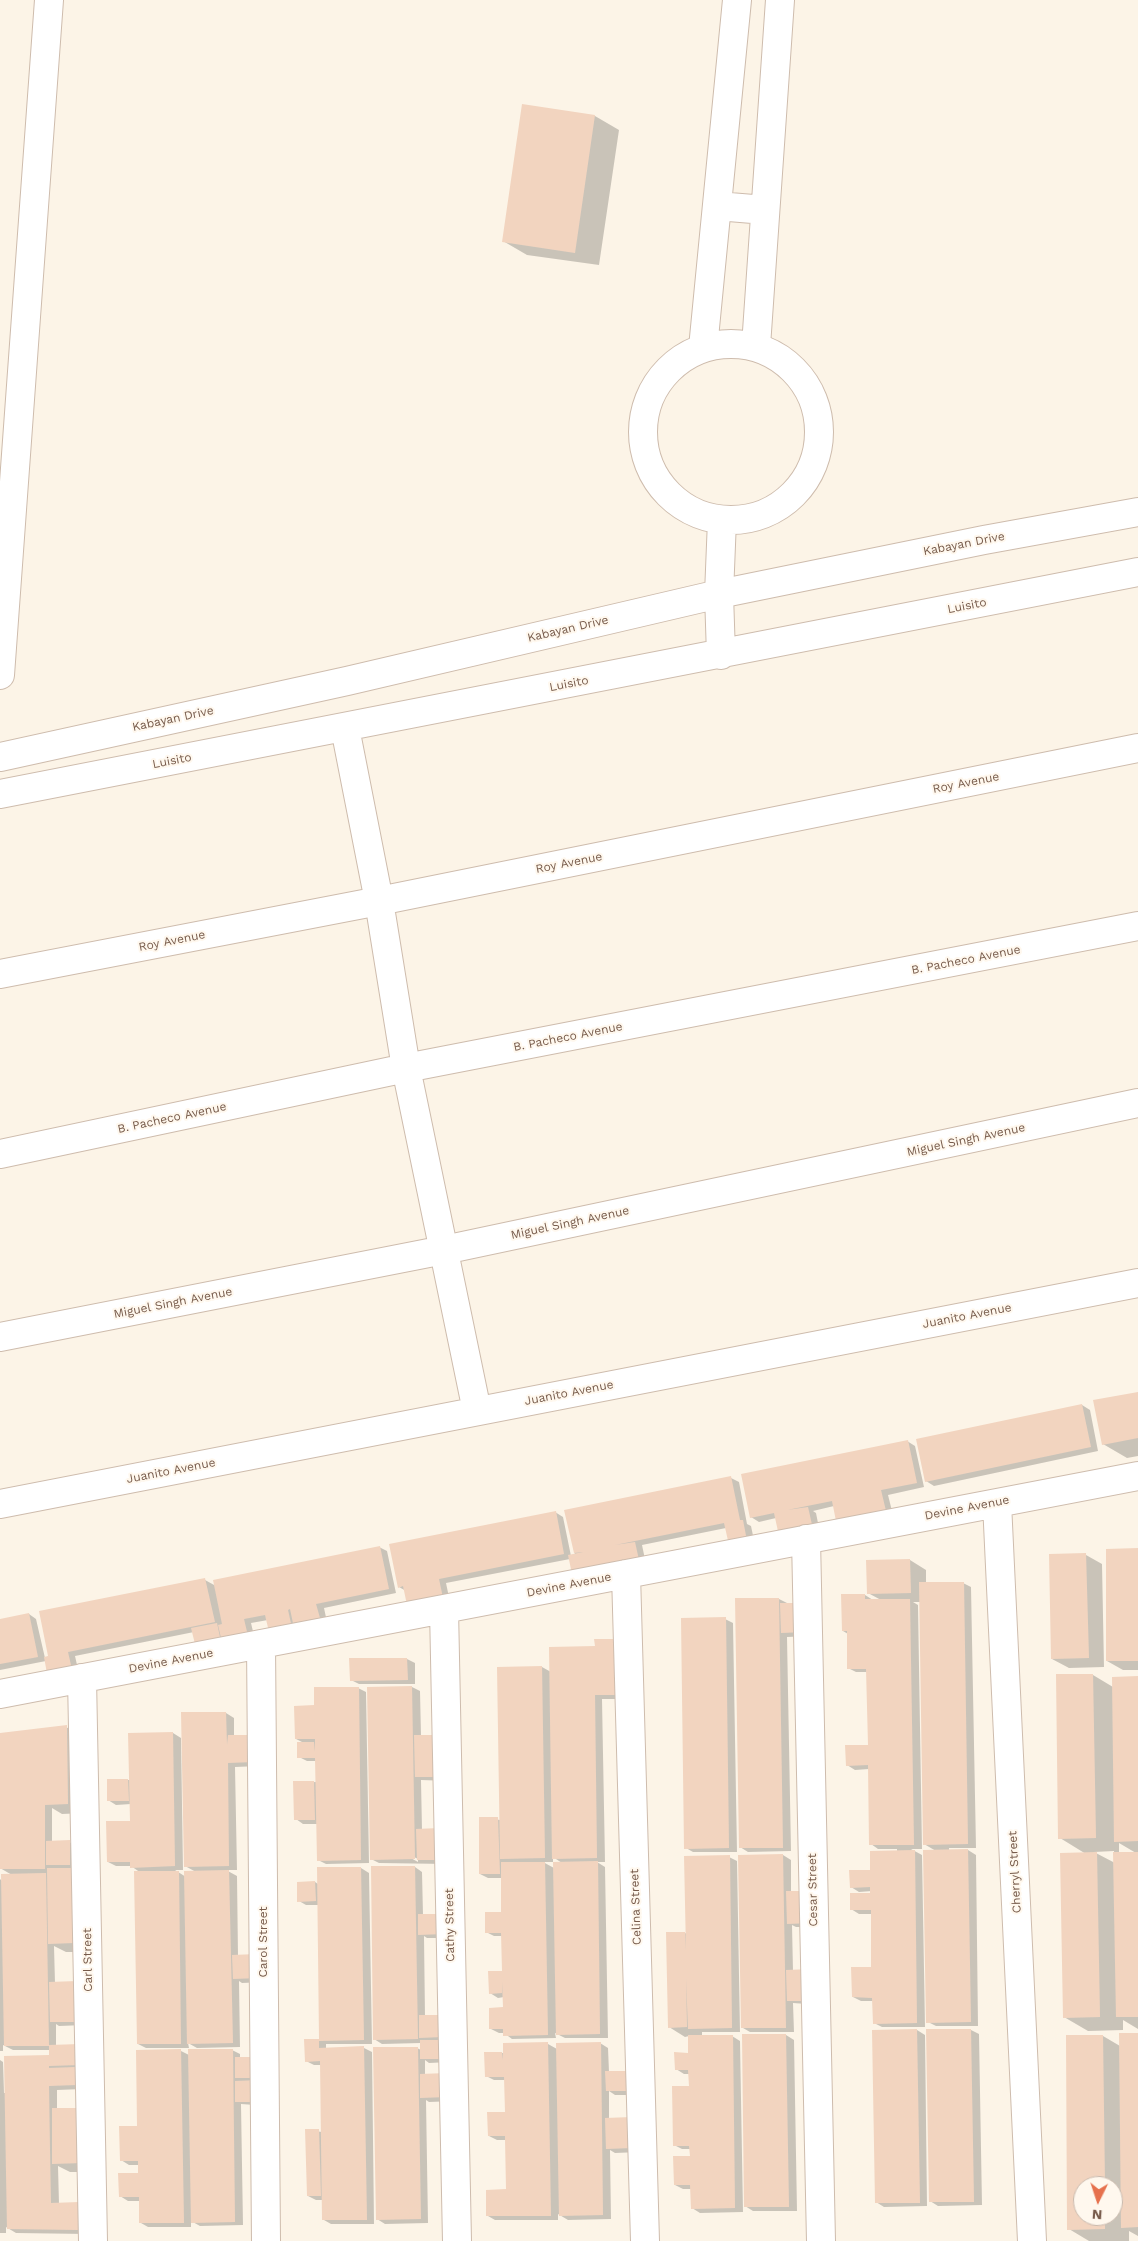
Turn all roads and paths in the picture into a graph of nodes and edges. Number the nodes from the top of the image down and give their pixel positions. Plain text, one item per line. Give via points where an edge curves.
1 (49, 0) edge
2 (737, 0) edge
3 (780, 0) edge
4 (717, 206) junction
5 (765, 210) junction
6 (756, 346) junction
7 (704, 348) junction
8 (1138, 512) edge
9 (722, 520) junction
10 (1138, 572) edge
11 (719, 594) junction
12 (721, 654) junction
13 (0, 675) edge
14 (345, 728) junction
15 (1138, 748) edge
16 (0, 757) edge
17 (0, 794) edge
18 (379, 901) junction
19 (1138, 926) edge
20 (0, 974) edge
21 (406, 1068) junction
22 (1138, 1103) edge
23 (0, 1154) edge
24 (444, 1250) junction
25 (1138, 1283) edge
26 (0, 1337) edge
27 (477, 1411) junction
28 (1138, 1476) edge
29 (997, 1503) junction
30 (0, 1504) edge
31 (806, 1539) junction
32 (626, 1574) junction
33 (444, 1609) junction
34 (261, 1644) junction
35 (82, 1678) junction
36 (0, 1694) edge
37 (93, 2241) edge
38 (266, 2241) edge
39 (457, 2241) edge
40 (645, 2241) edge
41 (821, 2241) edge
42 (1032, 2241) edge

1 - 13 street
2 - 4 street
3 - 5 street
4 - 5 street
4 - 7 street
5 - 6 street
6 - 7 street via 721,343
6 - 9 street via 789,364 812,394 819,439 813,467 792,498 759,516
7 - 9 street via 677,361 656,383 644,411 642,441 650,470 668,494 693,512
8 - 11 street, Kabayan Drive
9 - 11 street
10 - 12 street, Luisito
11 - 12 street
11 - 16 street, Kabayan Drive
12 - 14 street, Luisito
14 - 17 street, Luisito
14 - 18 street
15 - 18 street, Roy Avenue
18 - 20 street, Roy Avenue
18 - 21 street
19 - 21 street, B. Pacheco Avenue
21 - 23 street, B. Pacheco Avenue
21 - 24 street
22 - 24 street, Miguel Singh Avenue
24 - 26 street, Miguel Singh Avenue
24 - 27 street
25 - 27 street, Juanito Avenue
27 - 30 street, Juanito Avenue
28 - 29 street, Devine Avenue
29 - 31 street, Devine Avenue
29 - 42 street, Cherryl Street
31 - 32 street, Devine Avenue
31 - 41 street, Cesar Street
32 - 33 street, Devine Avenue
32 - 40 street, Celina Street
33 - 34 street, Devine Avenue
33 - 39 street, Cathy Street
34 - 35 street, Devine Avenue
34 - 38 street, Carol Street
35 - 36 street, Devine Avenue
35 - 37 street, Carl Street

